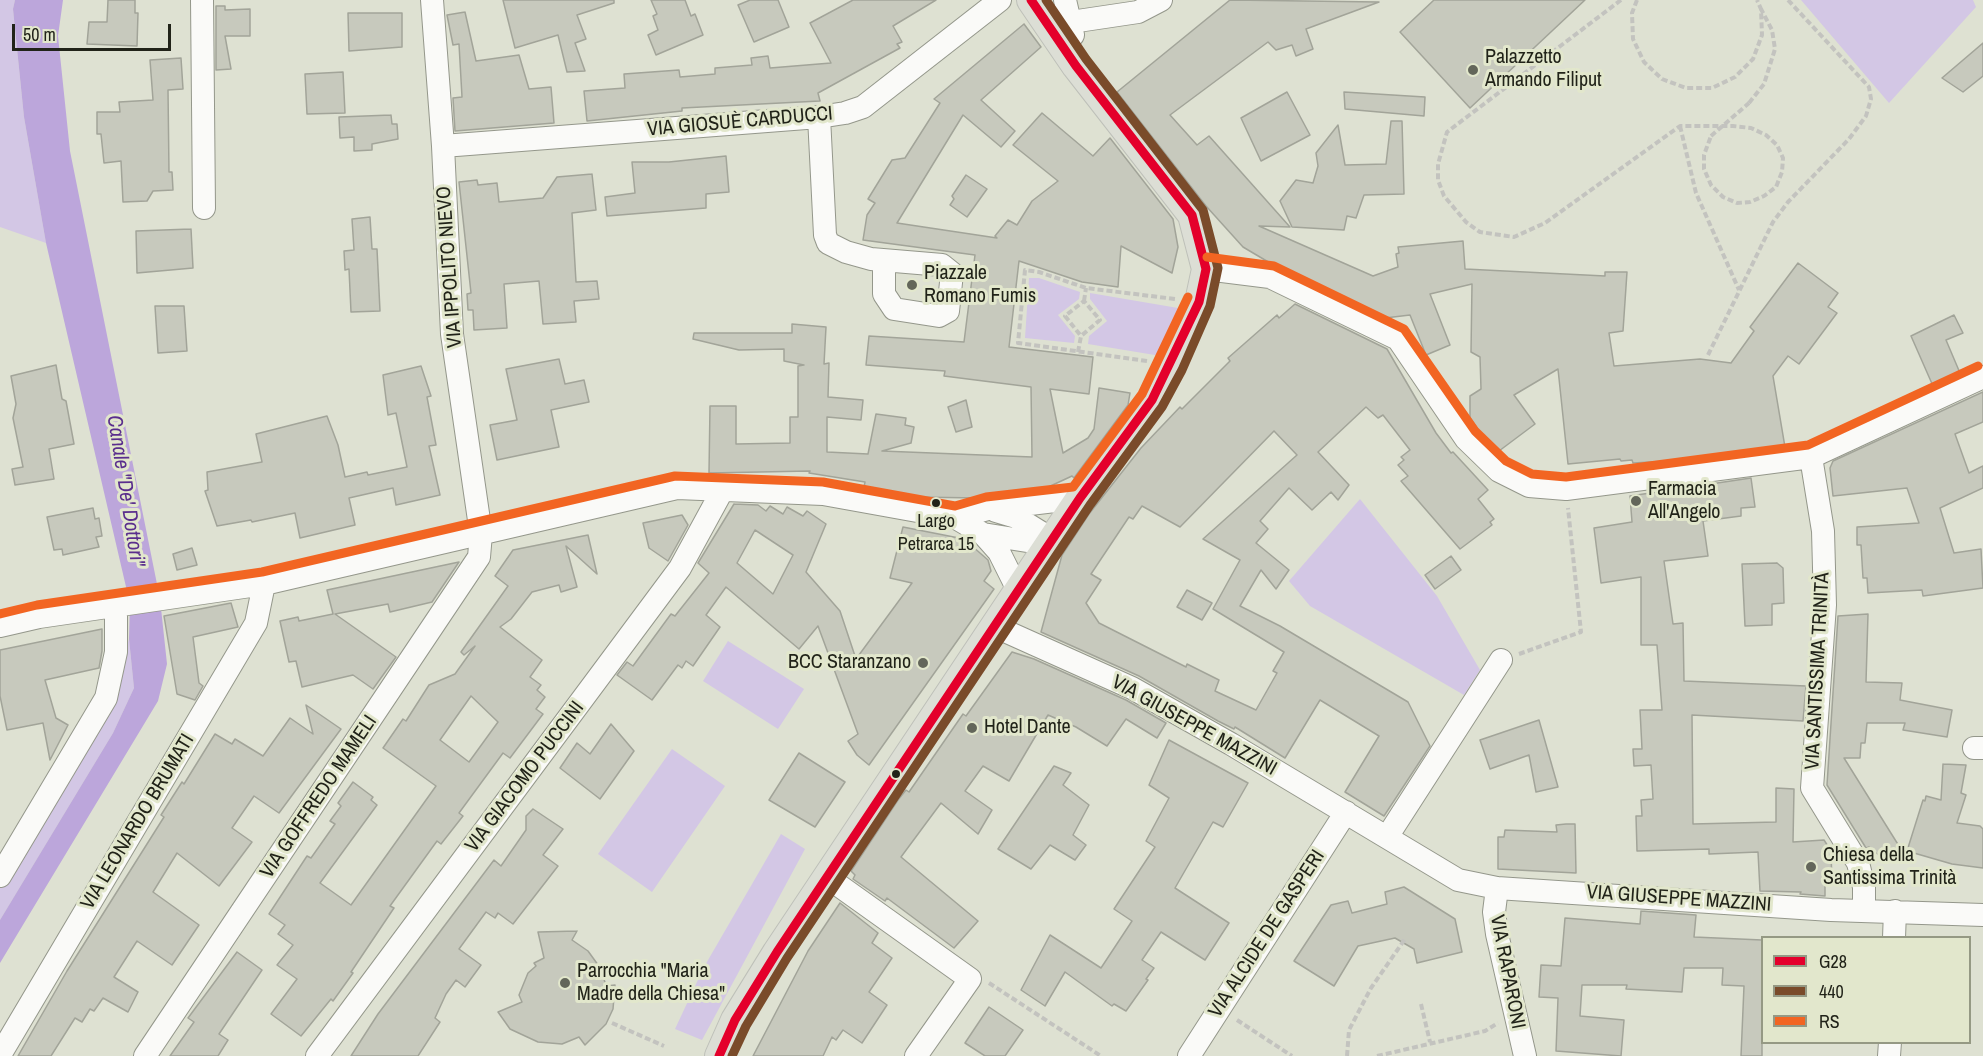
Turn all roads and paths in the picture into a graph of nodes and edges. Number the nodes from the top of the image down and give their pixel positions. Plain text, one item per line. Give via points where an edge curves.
1 (202, 0) edge
2 (432, 0) edge
3 (1000, 0) edge
4 (1031, 0) edge
5 (1065, 0) edge
6 (1161, 0) edge
7 (1621, 0) edge
8 (1637, 0) edge
9 (1757, 0) edge
10 (1788, 0) edge
11 (1761, 9) junction
12 (1071, 22) junction
13 (1076, 66) junction
14 (819, 117) junction
15 (1680, 126) junction
16 (443, 146) junction
17 (204, 208) dead end
18 (884, 261) dead end
19 (1206, 269) junction
20 (1086, 288) junction
21 (1739, 291) junction
22 (1084, 301) junction
23 (1198, 302) junction
24 (1081, 336) junction
25 (1078, 352) junction
26 (1708, 355) dead end
27 (1171, 365) junction
28 (1983, 377) edge
29 (1811, 457) junction
30 (1566, 489) junction
31 (722, 491) junction
32 (1080, 498) junction
33 (988, 509) junction
34 (956, 518) junction
35 (481, 534) junction
36 (983, 534) junction
37 (1053, 540) junction
38 (264, 584) junction
39 (1020, 592) junction
40 (123, 605) junction
41 (0, 626) edge
42 (996, 627) junction
43 (1501, 660) joint
44 (1346, 812) junction
45 (1387, 837) junction
46 (0, 876) edge
47 (827, 877) junction
48 (1497, 888) junction
49 (1864, 910) junction
50 (1895, 911) junction
51 (1983, 915) edge
52 (1894, 936) edge
53 (1405, 939) dead end
54 (970, 979) junction
55 (1421, 1004) dead end
56 (1220, 1008) junction
57 (1514, 1014) junction
58 (612, 1023) dead end
59 (1430, 1042) junction
60 (664, 1046) dead end
61 (0, 1055) edge
62 (145, 1056) edge
63 (318, 1056) edge
64 (719, 1056) edge
65 (916, 1056) edge
66 (1101, 1056) edge
67 (1189, 1056) edge
68 (1292, 1056) edge
69 (1347, 1056) edge
70 (1377, 1056) edge
71 (1525, 1056) edge

1 - 17 street
2 - 16 street, VIA IPPOLITO NIEVO
3 - 14 street, VIA GIOSUÈ CARDUCCI via 864,107
4 - 13 main road
5 - 12 street
6 - 12 street via 1138,12
7 - 15 path via 1447,132 1438,164 1444,196 1480,232 1514,237 1545,223
8 - 11 path via 1632,13 1633,39 1644,62 1662,79 1686,88 1712,88 1735,77 1753,59 1762,35
9 - 11 path
10 - 21 path via 1869,87 1871,99 1866,116 1850,139 1773,222
11 - 15 path, bridge via 1772,30 1774,49 1764,84 1749,103 1711,136 1704,169 1711,185 1737,203 1750,202 1776,187 1783,158 1778,145 1766,135 1733,126
12 - 13 street
13 - 19 main road via 1192,215
14 - 16 street, VIA GIOSUÈ CARDUCCI
14 - 18 street via 828,243 846,252
15 - 21 path via 1696,193
16 - 35 street, VIA IPPOLITO NIEVO via 452,334
19 - 23 main road
19 - 30 street via 1270,277 1398,339 1466,439 1499,471 1529,486
20 - 22 path
20 - 23 path
20 - 25 path via 1024,270 1018,343
21 - 26 path
22 - 24 path via 1100,320
22 - 24 path via 1065,316
23 - 27 main road
24 - 25 path
25 - 27 path
27 - 32 main road via 1152,400
28 - 29 street
29 - 30 street
29 - 49 street, VIA SANTISSIMA TRINITÀ via 1823,531 1825,604 1812,788 1858,862
30 - 43 path via 1581,632
31 - 34 street via 823,494
31 - 35 street via 677,488
31 - 63 street, VIA GIACOMO PUCCINI via 680,568
32 - 33 street
32 - 37 main road
33 - 34 street
33 - 37 street via 1016,517
34 - 36 street
35 - 38 street
35 - 62 street, VIA GOFFREDO MAMELI via 479,557
36 - 37 street via 1033,542
36 - 39 street via 999,552
37 - 39 main road
38 - 40 street
38 - 61 street, VIA LEONARDO BRUMATI via 256,622
39 - 42 main road
40 - 41 street
40 - 46 street via 106,698
42 - 44 street, VIA GIUSEPPE MAZZINI via 1132,688
42 - 47 main road
43 - 45 street
44 - 45 street, VIA GIUSEPPE MAZZINI
44 - 56 street, VIA ALCIDE DE GASPERI
45 - 48 street, VIA GIUSEPPE MAZZINI via 1458,880
47 - 54 street
47 - 64 main road via 735,1020
48 - 49 street, VIA GIUSEPPE MAZZINI
48 - 57 street, VIA RAPARONI via 1495,923
49 - 50 street, VIA GIUSEPPE MAZZINI
50 - 51 street, VIA GIUSEPPE MAZZINI
50 - 52 street
53 - 69 path via 1348,1030
54 - 65 street
54 - 66 path via 981,978
55 - 59 path
56 - 67 street, VIA ALCIDE DE GASPERI
56 - 68 path
57 - 59 path via 1485,1031
57 - 71 street, VIA RAPARONI
58 - 60 path
59 - 70 path

